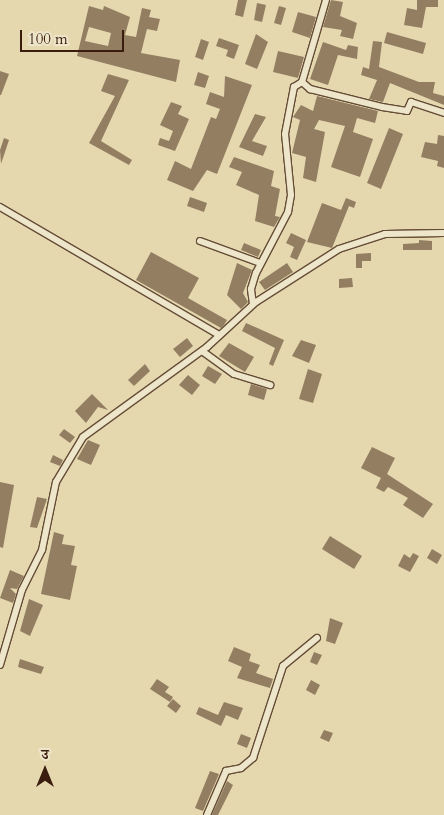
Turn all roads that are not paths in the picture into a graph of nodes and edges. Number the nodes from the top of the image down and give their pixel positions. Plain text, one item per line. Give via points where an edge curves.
1 (326, 0) edge
2 (302, 82) junction
3 (444, 112) edge
4 (0, 207) edge
5 (444, 233) edge
6 (200, 241) dead end
7 (260, 263) junction
8 (253, 304) junction
9 (219, 336) junction
10 (202, 351) junction
11 (270, 385) dead end
12 (317, 638) dead end
13 (0, 665) edge
14 (207, 815) edge

1 - 2 street
2 - 3 street via 310,89 382,106 407,111 411,102
2 - 7 street via 294,86 285,134 291,195 288,212
4 - 9 street
5 - 8 street via 385,234 339,249
6 - 7 street
7 - 8 street via 250,289
8 - 9 street
9 - 10 street
10 - 11 street via 234,374
10 - 13 street via 83,437 56,482 42,550 22,590
12 - 14 street via 283,666 252,758 241,768 226,771

